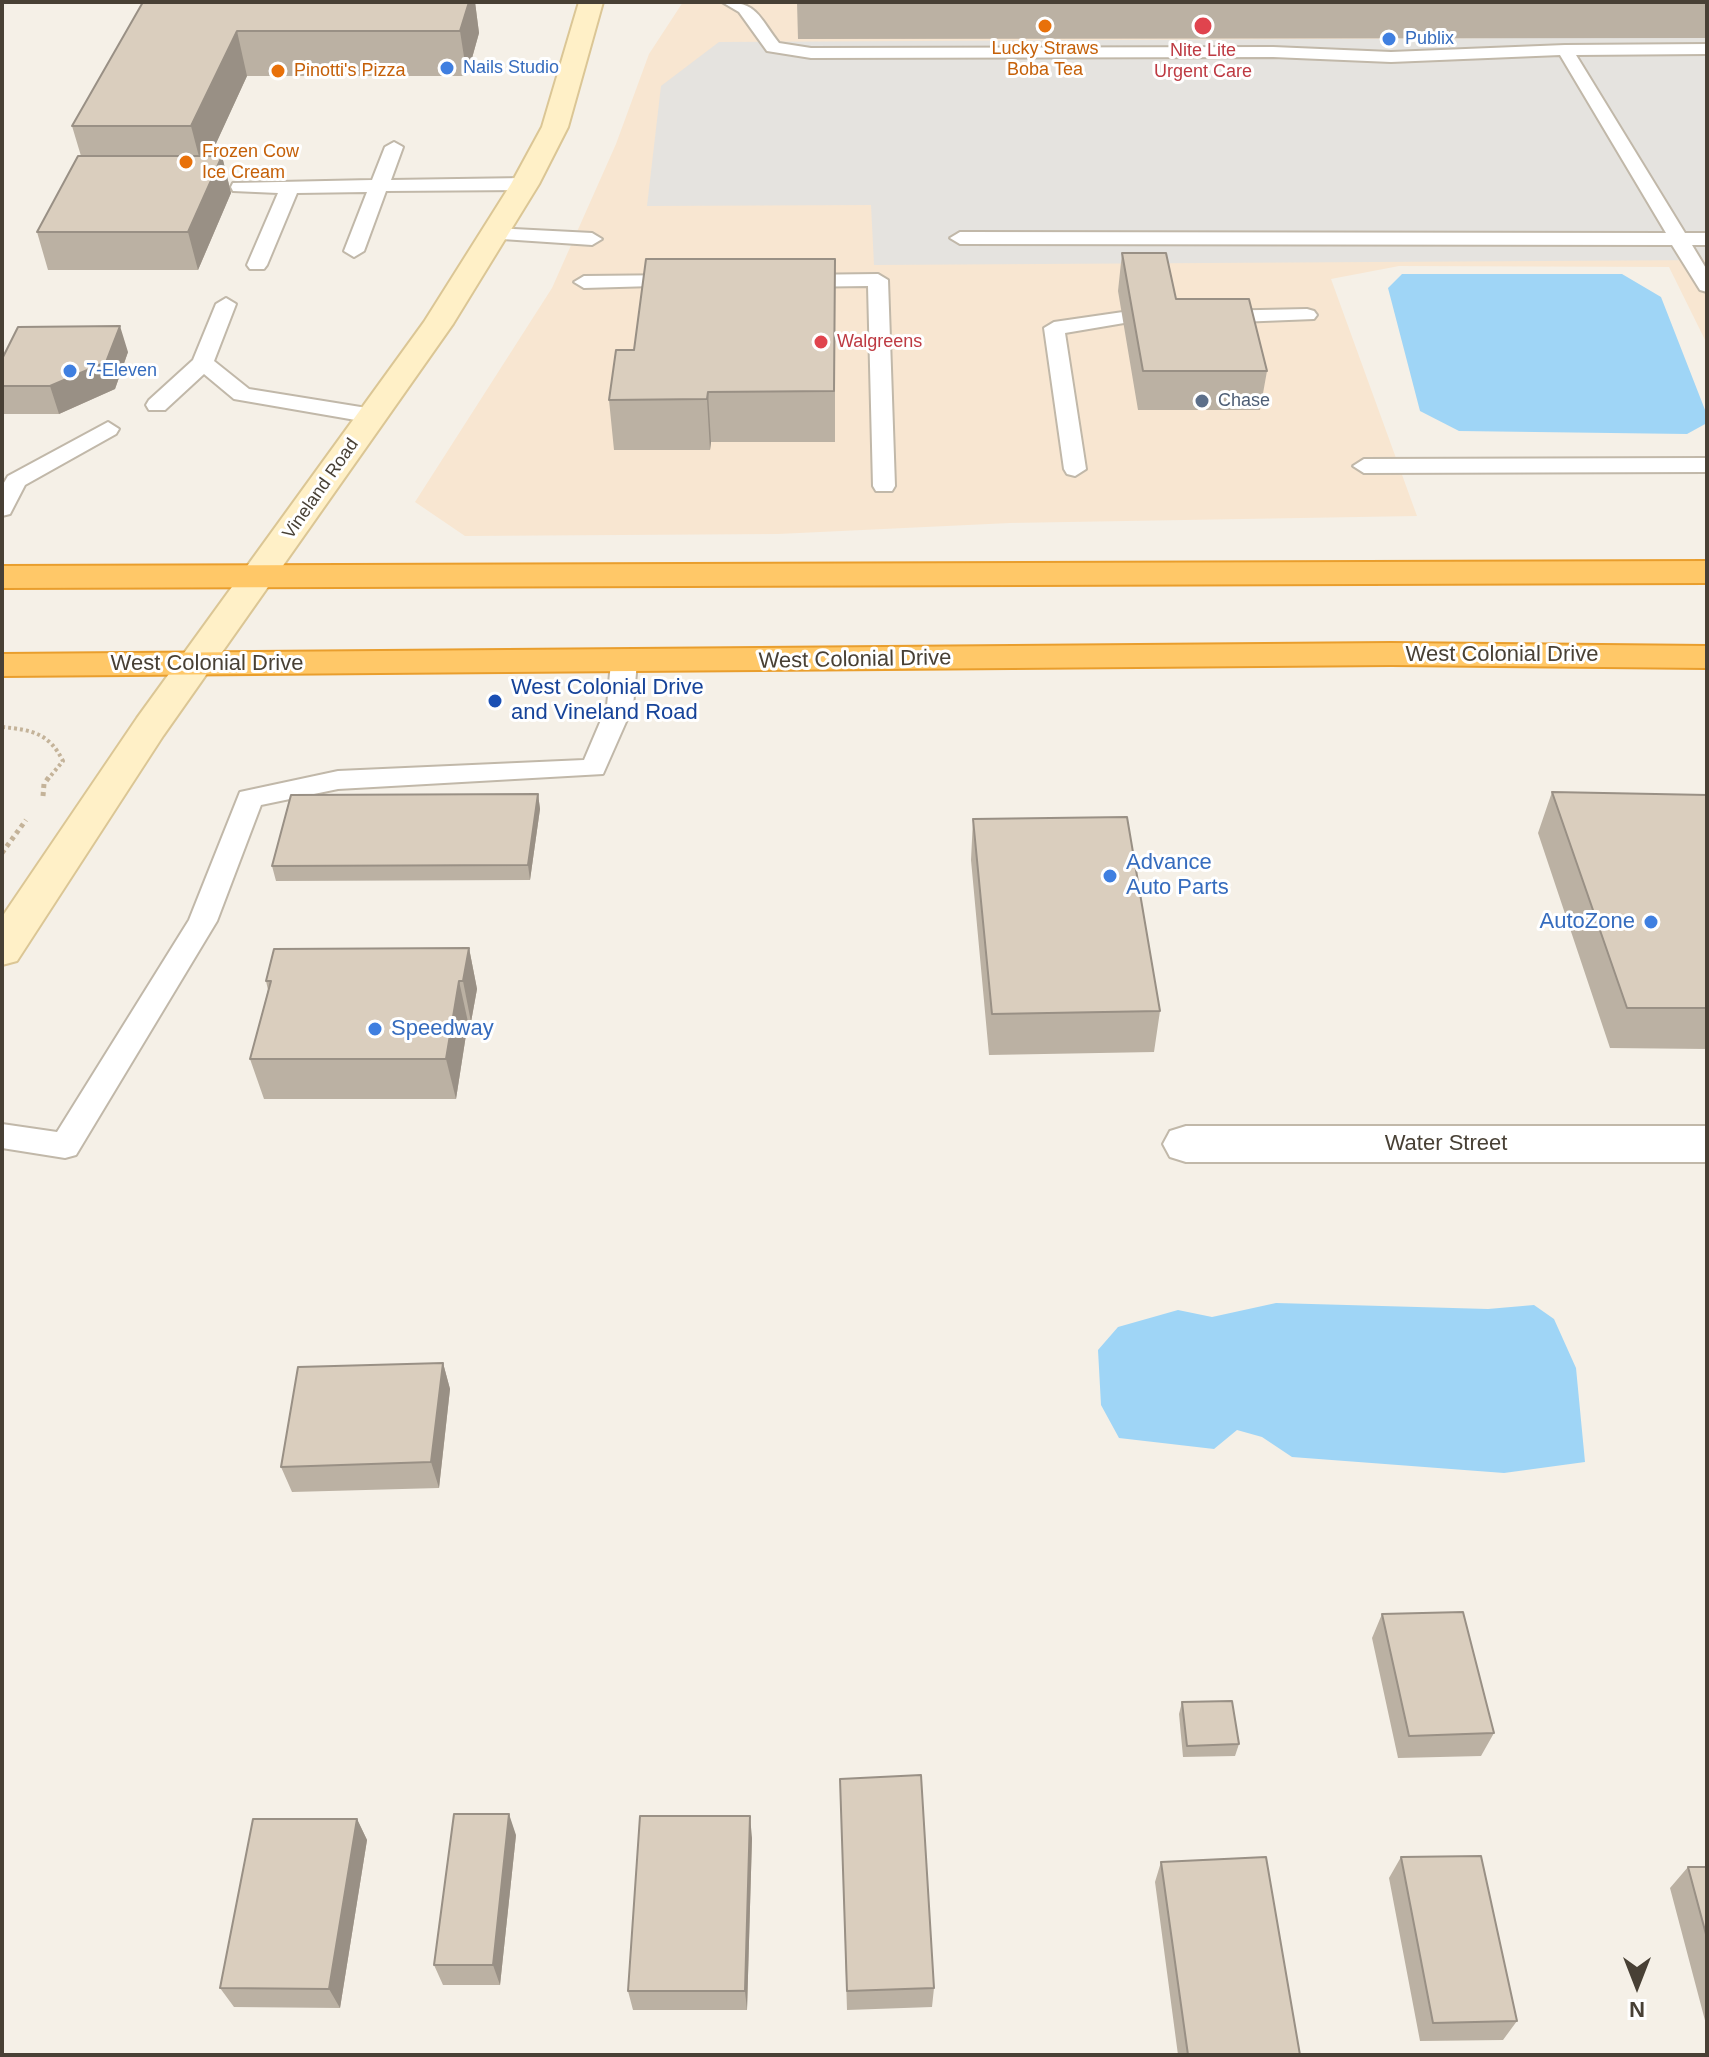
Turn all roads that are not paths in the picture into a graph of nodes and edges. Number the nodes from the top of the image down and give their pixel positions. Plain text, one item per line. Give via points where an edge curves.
1 (591, 2) edge
2 (730, 2) edge
3 (1707, 49) edge
4 (1565, 50) junction
5 (394, 147) dead end
6 (525, 184) junction
7 (379, 185) junction
8 (240, 187) dead end
9 (290, 187) junction
10 (494, 234) junction
11 (960, 238) dead end
12 (592, 239) dead end
13 (1679, 239) junction
14 (1707, 239) edge
15 (354, 251) dead end
16 (257, 265) dead end
17 (708, 281) edge
18 (770, 281) edge
19 (584, 282) dead end
20 (1707, 286) edge
21 (226, 304) dead end
22 (1307, 315) dead end
23 (1123, 318) edge
24 (1198, 318) edge
25 (203, 363) junction
26 (157, 405) dead end
27 (373, 416) junction
28 (108, 429) dead end
29 (1707, 465) edge
30 (1364, 466) dead end
31 (1075, 469) dead end
32 (884, 486) dead end
33 (2, 509) edge
34 (1707, 572) edge
35 (259, 576) junction
36 (2, 577) edge
37 (1707, 632) edge
38 (1391, 654) junction
39 (1707, 657) edge
40 (624, 662) junction
41 (196, 664) junction
42 (2, 665) edge
43 (2, 950) edge
44 (2, 1136) edge
45 (1186, 1144) dead end
46 (1707, 1144) edge

1 - 6 main road, Vineland Road via 555,127
2 - 4 lane via 745,9 773,47 811,53 1273,52 1391,57
3 - 4 lane
4 - 13 lane
5 - 7 lane
6 - 7 lane
6 - 10 main road, Vineland Road
7 - 9 lane
7 - 15 lane
8 - 9 lane
9 - 16 lane
10 - 12 lane
10 - 27 main road, Vineland Road
11 - 13 lane
13 - 14 lane
13 - 20 lane
17 - 19 lane
18 - 32 lane via 878,280
21 - 25 lane
22 - 24 lane
23 - 31 lane via 1054,328
25 - 26 lane
25 - 27 lane via 242,394
27 - 35 main road, Vineland Road
28 - 33 lane via 16,481
29 - 30 lane
34 - 35 highway
35 - 36 highway
35 - 41 main road, Vineland Road
37 - 38 highway
38 - 39 highway, West Colonial Drive
38 - 40 highway, West Colonial Drive
40 - 41 highway, West Colonial Drive
40 - 44 lane via 620,706 594,768 338,780 250,798 203,921 65,1146
41 - 42 highway, West Colonial Drive
41 - 43 main road, Vineland Road
45 - 46 street, Water Street

